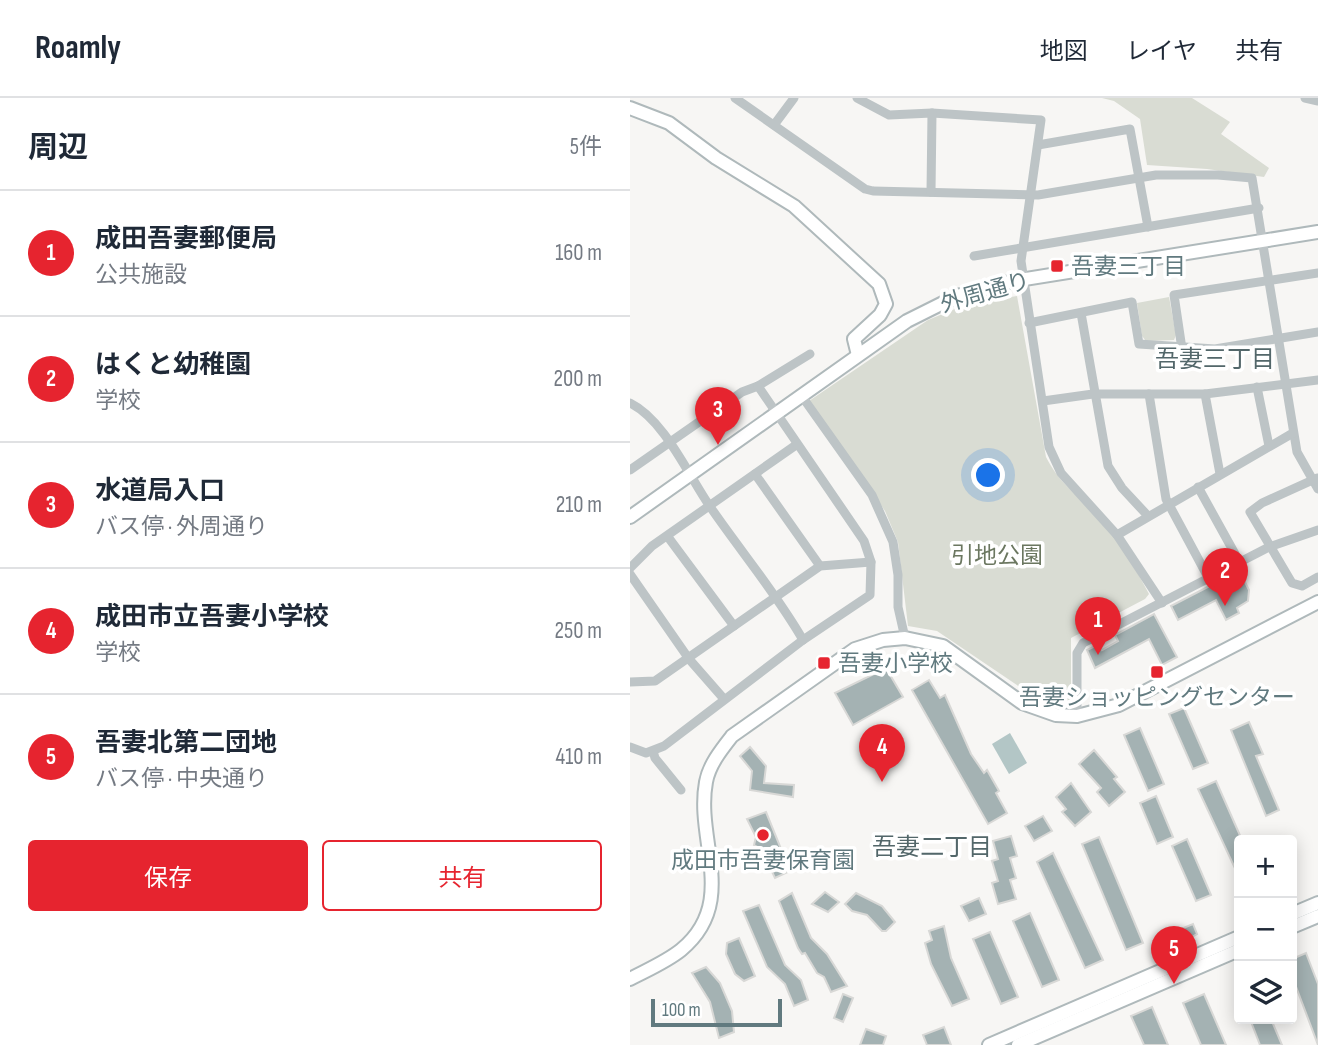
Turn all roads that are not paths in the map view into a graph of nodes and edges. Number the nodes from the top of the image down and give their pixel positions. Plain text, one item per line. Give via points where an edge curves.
1 (734, 98) edge
2 (794, 98) edge
3 (857, 98) edge
4 (1305, 98) edge
5 (1318, 101) edge
6 (630, 108) edge
7 (932, 113) junction
8 (774, 125) junction
9 (1038, 145) junction
10 (1140, 178) junction
11 (931, 192) junction
12 (1030, 195) junction
13 (1259, 208) junction
14 (1149, 228) junction
15 (1318, 232) edge
16 (1262, 241) junction
17 (1023, 249) junction
18 (974, 256) dead end
19 (1318, 273) edge
20 (1023, 280) junction
21 (1270, 281) junction
22 (1081, 313) junction
23 (1029, 323) junction
24 (1318, 332) edge
25 (1279, 339) junction
26 (1182, 349) junction
27 (810, 354) dead end
28 (858, 355) junction
29 (1318, 380) edge
30 (758, 386) junction
31 (1286, 386) junction
32 (1257, 387) junction
33 (1093, 394) junction
34 (1149, 394) junction
35 (1205, 394) junction
36 (802, 395) junction
37 (1043, 401) junction
38 (630, 403) edge
39 (776, 413) junction
40 (1293, 433) junction
41 (669, 442) junction
42 (796, 445) junction
43 (1269, 446) junction
44 (630, 470) edge
45 (689, 474) junction
46 (755, 474) junction
47 (1220, 474) junction
48 (1315, 479) edge
49 (1198, 487) junction
50 (1318, 489) edge
51 (1168, 503) junction
52 (710, 507) junction
53 (1148, 516) junction
54 (630, 517) edge
55 (1318, 530) edge
56 (1117, 535) junction
57 (667, 537) junction
58 (1269, 547) junction
59 (871, 562) junction
60 (1240, 563) junction
61 (820, 566) junction
62 (630, 568) edge
63 (630, 575) edge
64 (1318, 577) edge
65 (1209, 579) junction
66 (778, 596) junction
67 (1318, 602) edge
68 (1162, 603) junction
69 (734, 626) junction
70 (905, 638) junction
71 (803, 640) junction
72 (689, 659) junction
73 (630, 682) edge
74 (724, 699) junction
75 (1077, 716) junction
76 (630, 747) edge
77 (653, 751) junction
78 (681, 790) dead end
79 (1318, 902) edge
80 (1297, 912) edge
81 (1318, 916) edge
82 (1297, 925) edge
83 (1234, 939) edge
84 (1234, 952) edge
85 (630, 979) edge
86 (989, 1045) edge
87 (1018, 1045) edge

1 - 8 street
2 - 8 street
3 - 7 street via 889,115
4 - 5 street
6 - 28 street via 668,123 781,196 879,284 886,304 854,339
7 - 9 street via 1035,118 1041,120
7 - 11 street
8 - 11 street via 866,189
9 - 10 street via 1127,128
9 - 12 street
10 - 12 street
10 - 13 street via 1252,178
10 - 14 street
11 - 12 street
12 - 17 street
13 - 14 street
13 - 16 street
14 - 17 street
15 - 16 street, 外周通り
16 - 20 street, 外周通り
16 - 21 street
17 - 18 street
17 - 20 street
19 - 21 street
20 - 23 street
20 - 28 street, 外周通り via 941,303
21 - 25 street
21 - 26 street via 1174,295
22 - 23 street
22 - 26 street via 1132,302 1139,344
22 - 33 street
23 - 37 street
24 - 25 street
25 - 26 street
25 - 31 street
27 - 30 street
28 - 36 street, 外周通り
29 - 31 street
30 - 39 street
30 - 41 street
31 - 32 street
31 - 40 street
32 - 35 street
32 - 43 street
33 - 34 street
33 - 37 street
33 - 53 street via 1108,466
34 - 35 street
34 - 51 street
35 - 47 street
36 - 39 street, 外周通り
36 - 70 street via 872,495 893,542
37 - 56 street via 1052,456 1061,473
38 - 41 street via 643,411
39 - 42 street
39 - 45 street, 外周通り
40 - 43 street
40 - 48 street via 1297,452
41 - 44 street
41 - 45 street
42 - 46 street
42 - 59 street via 864,541
43 - 47 street
45 - 52 street
45 - 54 street, 外周通り
46 - 52 street
46 - 61 street
47 - 49 street
48 - 50 street
48 - 58 street via 1262,502 1251,512
49 - 51 street
49 - 60 street
51 - 53 street
51 - 65 street
52 - 57 street
52 - 66 street
53 - 56 street
55 - 58 street
56 - 68 street
57 - 62 street
57 - 69 street
58 - 60 street
58 - 64 street via 1298,586
59 - 61 street
59 - 71 street via 870,595
60 - 65 street
61 - 66 street
63 - 72 street
65 - 68 street
66 - 69 street
66 - 71 street
67 - 75 street via 1119,705
68 - 75 street via 1079,646
69 - 72 street
70 - 75 street via 943,646 1022,703 1056,715
70 - 85 street via 855,649 732,736 706,781 704,802 713,876 710,904 696,934 682,949
71 - 74 street
72 - 73 street via 654,681
72 - 74 street
74 - 77 street
76 - 77 street
77 - 78 street
79 - 80 street
81 - 82 street
83 - 86 street
84 - 87 street

